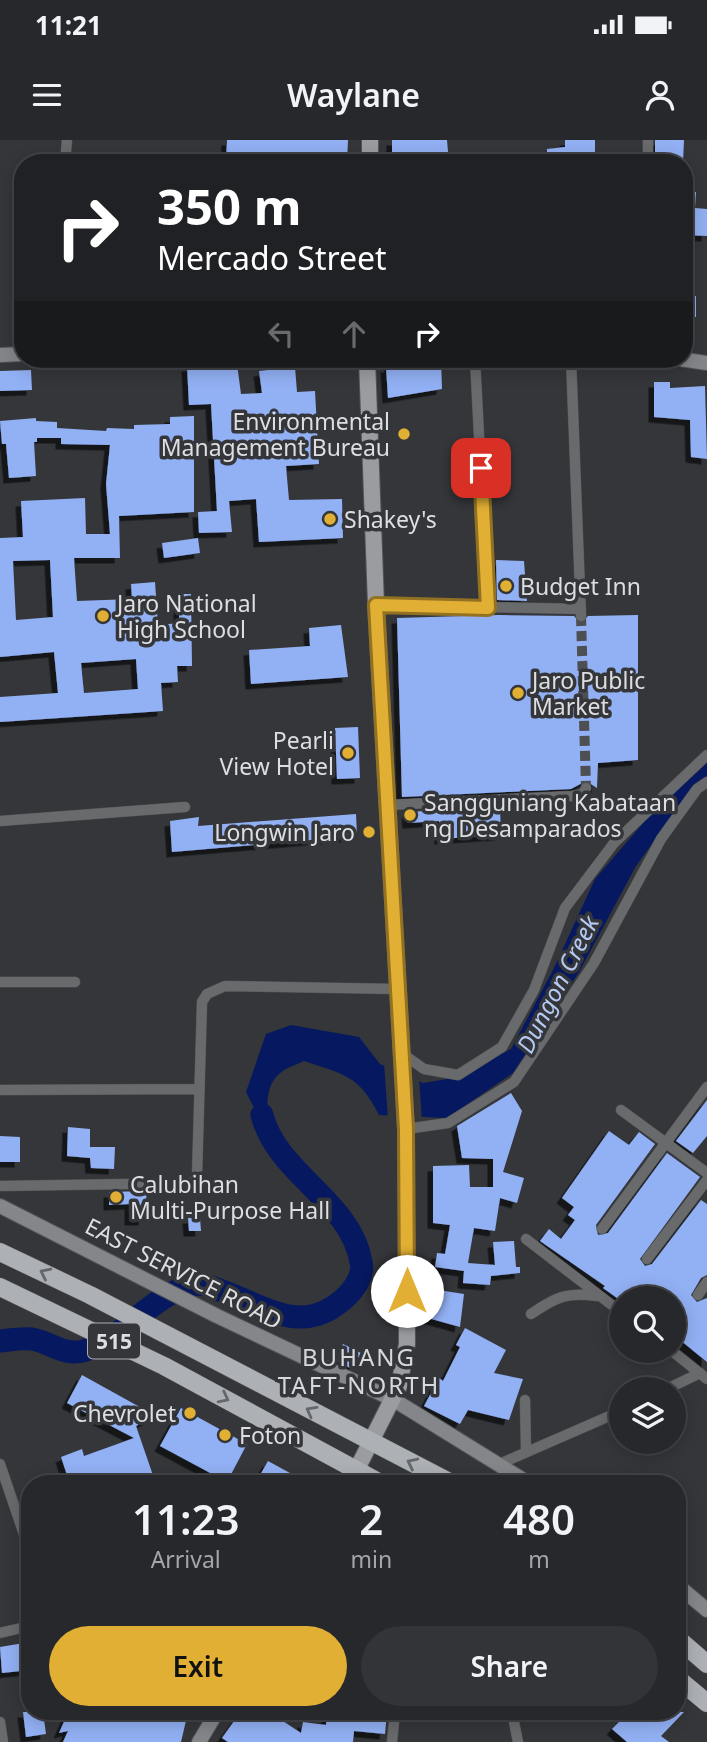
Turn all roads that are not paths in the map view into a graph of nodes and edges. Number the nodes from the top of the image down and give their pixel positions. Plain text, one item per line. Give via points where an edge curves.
1 (367, 368) edge
2 (475, 368) edge
3 (571, 368) edge
4 (376, 605) junction
5 (488, 608) junction
6 (707, 755) edge
7 (707, 782) edge
8 (585, 791) dead end
9 (388, 805) junction
10 (185, 807) dead end
11 (0, 821) edge
12 (0, 982) edge
13 (75, 982) dead end
14 (397, 989) junction
15 (400, 1052) junction
16 (707, 1087) edge
17 (199, 1088) junction
18 (0, 1090) edge
19 (621, 1110) dead end
20 (406, 1129) junction
21 (666, 1143) junction
22 (707, 1173) edge
23 (707, 1180) edge
24 (0, 1186) edge
25 (0, 1206) edge
26 (602, 1229) dead end
27 (526, 1239) dead end
28 (0, 1252) edge
29 (647, 1259) dead end
30 (707, 1282) edge
31 (0, 1287) edge
32 (698, 1295) dead end
33 (598, 1296) junction
34 (609, 1304) edge
35 (531, 1314) dead end
36 (686, 1362) edge
37 (703, 1376) edge
38 (686, 1382) edge
39 (394, 1399) junction
40 (525, 1400) dead end
41 (609, 1416) edge
42 (371, 1443) junction
43 (526, 1450) junction
44 (0, 1465) edge
45 (497, 1465) junction
46 (350, 1475) edge
47 (354, 1475) edge
48 (435, 1475) edge
49 (514, 1475) edge
50 (21, 1526) edge
51 (686, 1592) edge
52 (707, 1610) edge
53 (21, 1628) edge
54 (0, 1633) edge
55 (686, 1645) edge
56 (707, 1664) edge
57 (686, 1686) edge
58 (707, 1703) edge
59 (212, 1720) edge
60 (395, 1720) edge
61 (514, 1720) edge
62 (0, 1722) edge
63 (3, 1742) edge
64 (199, 1742) edge
65 (392, 1742) edge
66 (518, 1742) edge

1 - 4 main road
2 - 5 street
3 - 5 street via 581,612
4 - 5 street
4 - 9 main road
6 - 15 street via 614,843 565,908 534,990 502,1047 457,1075 424,1069
7 - 20 street via 661,839 594,964 514,1083 447,1123
8 - 9 street
9 - 14 main road
10 - 11 street
12 - 13 street
14 - 15 main road
14 - 17 street via 216,989 202,1002
15 - 20 main road
16 - 21 street
17 - 18 street
17 - 24 street via 197,1177 192,1183
19 - 21 street
20 - 39 main road via 407,1345
21 - 22 street
21 - 26 street
23 - 29 street
25 - 39 street, EAST SERVICE ROAD
27 - 33 street
42 -> 28 highway, 515
30 - 32 street
31 -> 46 highway, 515 via 164,1366
33 - 34 street
33 - 35 street via 556,1297
36 - 37 street
37 - 38 street
39 - 42 main road
39 - 45 street, EAST SERVICE ROAD
40 - 43 street
41 - 43 street
42 - 47 main road
48 -> 42 highway
43 - 45 street
44 - 50 street
45 - 49 street, EAST SERVICE ROAD
51 - 52 street
53 - 54 street
55 - 56 highway
57 - 58 highway
59 - 64 street
60 - 65 street
61 - 66 street
62 - 63 street

